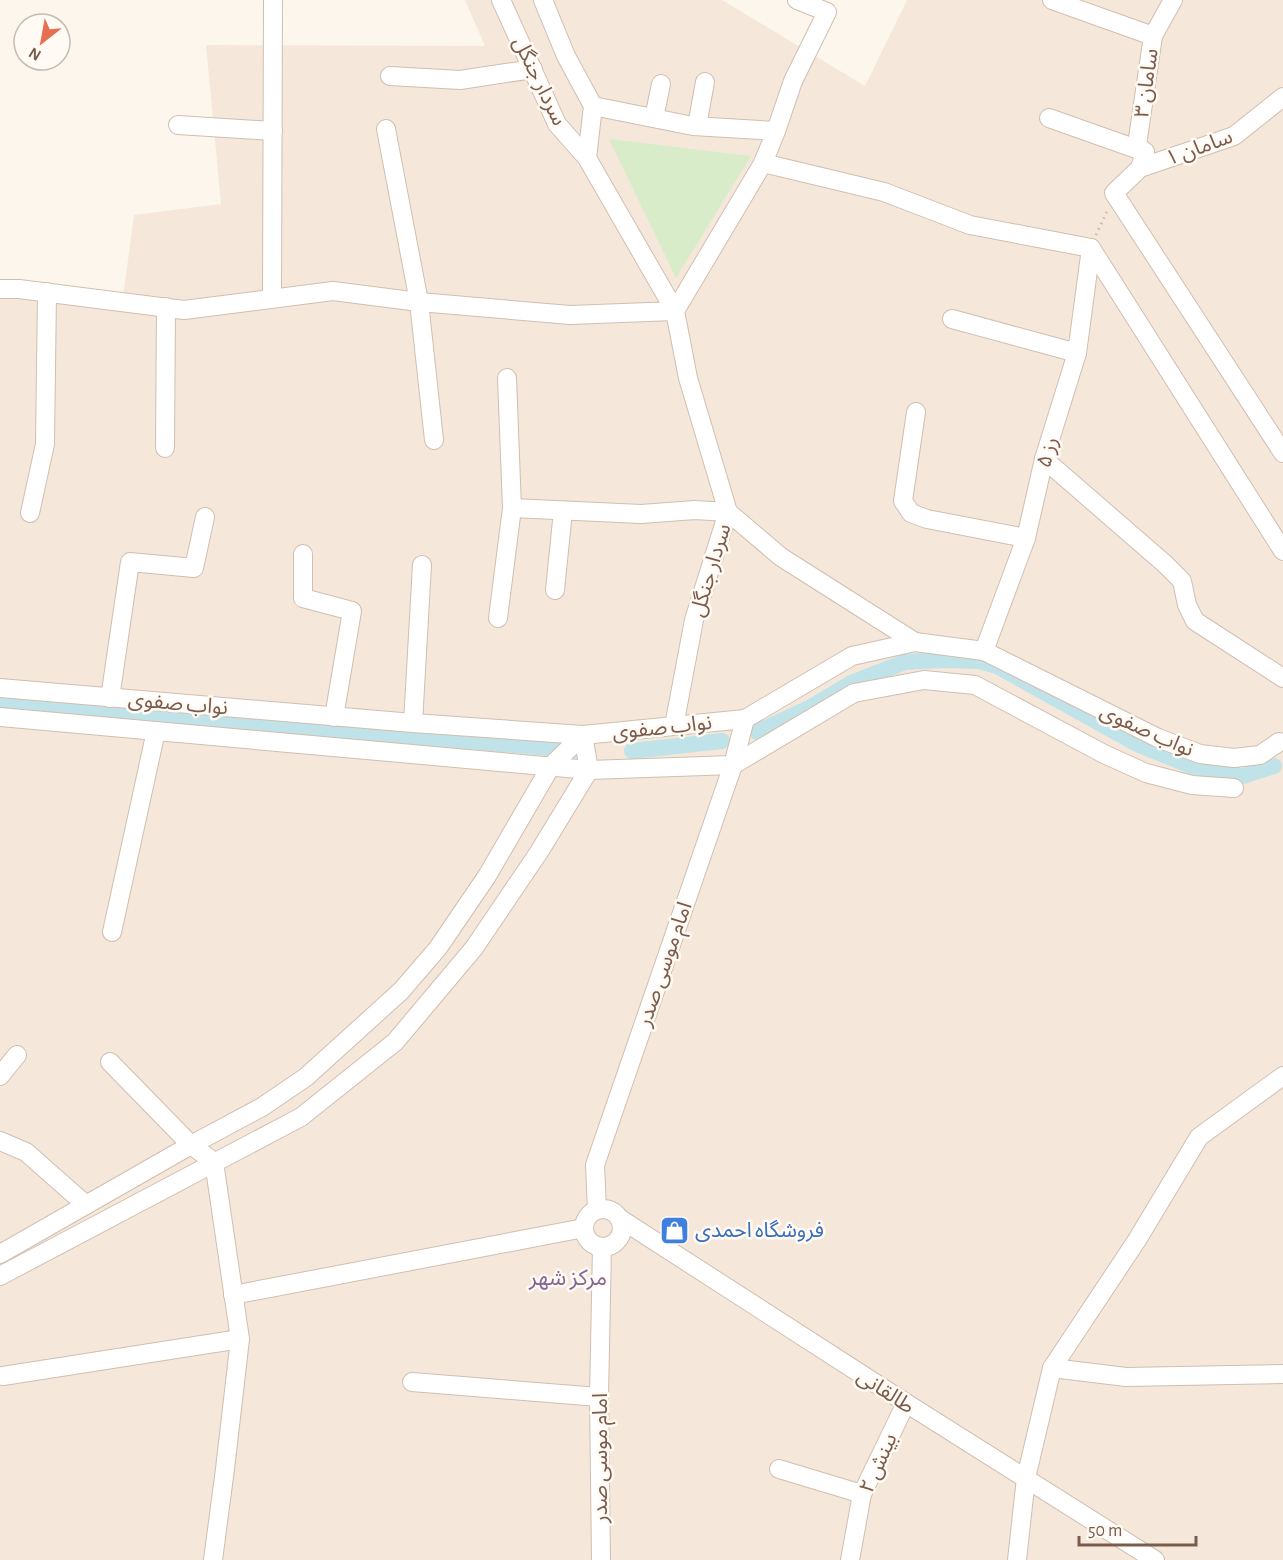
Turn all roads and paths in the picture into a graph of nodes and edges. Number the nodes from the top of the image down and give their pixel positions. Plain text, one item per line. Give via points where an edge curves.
1 (273, 0) edge
2 (501, 0) edge
3 (543, 0) edge
4 (797, 0) edge
5 (1052, 0) edge
6 (1173, 0) edge
7 (1153, 36) junction
8 (533, 69) junction
9 (390, 76) dead end
10 (705, 82) dead end
11 (661, 84) dead end
12 (1283, 97) edge
13 (593, 106) junction
14 (654, 118) junction
15 (1049, 118) dead end
16 (178, 125) dead end
17 (697, 126) junction
18 (386, 129) dead end
19 (273, 131) junction
20 (776, 131) junction
21 (587, 158) junction
22 (1142, 160) junction
23 (763, 163) junction
24 (1114, 193) junction
25 (1091, 248) junction
26 (0, 289) edge
27 (47, 292) junction
28 (272, 298) junction
29 (419, 302) junction
30 (166, 307) junction
31 (675, 311) junction
32 (952, 319) dead end
33 (1077, 353) junction
34 (507, 378) dead end
35 (916, 412) dead end
36 (434, 440) dead end
37 (165, 448) dead end
38 (1283, 453) edge
39 (1044, 459) junction
40 (512, 508) junction
41 (563, 511) junction
42 (728, 512) junction
43 (30, 513) dead end
44 (205, 517) dead end
45 (1026, 538) junction
46 (1283, 551) edge
47 (303, 554) dead end
48 (422, 565) dead end
49 (555, 590) dead end
50 (498, 618) dead end
51 (915, 642) junction
52 (984, 651) junction
53 (1283, 678) edge
54 (0, 688) edge
55 (110, 698) junction
56 (0, 717) edge
57 (334, 717) junction
58 (745, 719) junction
59 (413, 723) junction
60 (674, 726) junction
61 (156, 731) junction
62 (583, 735) junction
63 (1279, 742) dead end
64 (733, 765) junction
65 (551, 766) junction
66 (589, 770) junction
67 (1234, 788) dead end
68 (112, 932) dead end
69 (17, 1055) dead end
70 (110, 1062) dead end
71 (0, 1076) edge
72 (1283, 1076) edge
73 (0, 1141) edge
74 (191, 1145) junction
75 (214, 1162) junction
76 (87, 1205) junction
77 (597, 1210) junction
78 (618, 1218) junction
79 (584, 1228) junction
80 (602, 1247) junction
81 (0, 1254) edge
82 (0, 1276) edge
83 (233, 1295) junction
84 (240, 1339) junction
85 (1053, 1368) junction
86 (1283, 1374) edge
87 (3, 1376) dead end
88 (412, 1382) dead end
89 (599, 1397) junction
90 (906, 1403) junction
91 (779, 1469) dead end
92 (1026, 1478) junction
93 (862, 1494) junction
94 (213, 1560) edge
95 (601, 1560) edge
96 (850, 1560) edge
97 (1017, 1560) edge
98 (1155, 1560) edge

1 - 19 street
2 - 8 street, سردار جنگل
3 - 13 street, سردار جنگل via 566,56
4 - 20 street via 827,12 793,81
5 - 7 street
6 - 7 street, سامان ۳
7 - 22 street, سامان ۳ via 1137,145
8 - 9 street via 460,80
8 - 21 street, سردار جنگل via 557,124
10 - 17 street
11 - 14 street
12 - 22 street, سامان ۱ via 1234,136
13 - 14 street, سردار جنگل
13 - 21 street, سردار جنگل
14 - 17 street, سردار جنگل
15 - 22 street
16 - 19 street
17 - 20 street, سردار جنگل
18 - 29 street
19 - 28 street
20 - 23 street
21 - 31 street, سردار جنگل
22 - 24 street, سامان ۱
23 - 25 street via 884,192 970,225
23 - 31 street
24 - 25 path
24 - 38 street
25 - 33 street, رز ۵
25 - 46 street
26 - 27 street
27 - 30 street
27 - 43 street via 45,444
28 - 29 street via 333,291
28 - 30 street via 184,310
29 - 31 street via 570,315
29 - 36 street
30 - 37 street
31 - 42 street, سردار جنگل via 688,378
32 - 33 street
33 - 39 street, رز ۵
34 - 40 street
35 - 45 street via 903,501 911,513
39 - 45 street, رز ۵
39 - 53 street via 1182,581 1195,621
40 - 41 street
40 - 50 street
41 - 42 street
41 - 49 street
42 - 51 street via 781,557
42 - 60 street, سردار جنگل via 694,620
44 - 55 street via 194,568 130,562
45 - 52 street, رز ۵
47 - 57 street via 303,598 352,610
48 - 59 street
51 - 52 street, نواب صفوی
51 - 58 street, نواب صفوی via 852,656
52 - 63 street, نواب صفوی via 1200,754 1234,758 1260,755
54 - 55 street, نواب صفوی
55 - 57 street, نواب صفوی
56 - 61 street, نواب صفوی
57 - 59 street, نواب صفوی
58 - 60 street, نواب صفوی
58 - 64 street, امام موسی صدر
59 - 62 street, نواب صفوی
60 - 62 street, نواب صفوی
61 - 65 street, نواب صفوی
61 - 68 street
62 - 65 street
62 - 66 street
64 - 66 street, نواب صفوی
64 - 67 street, نواب صفوی via 854,693 924,680 975,685 1146,773 1192,785
64 - 77 street, امام موسی صدر via 595,1165
65 - 66 street, نواب صفوی
65 - 74 street via 487,876 438,948 401,991 306,1077 262,1107
66 - 75 street via 474,948 395,1042 301,1117
69 - 71 street
70 - 74 street
72 - 85 street via 1199,1137
73 - 76 street via 26,1152
74 - 75 street
74 - 76 street
75 - 82 street
75 - 83 street
76 - 81 street
77 - 78 street via 611,1211
77 - 79 street via 588,1217
78 - 80 street via 622,1229 618,1240
78 - 90 street, طالقانی
79 - 80 street via 591,1243
79 - 83 street
80 - 89 street, امام موسی صدر
83 - 84 street
84 - 87 street
84 - 94 street
85 - 86 street via 1126,1377
85 - 92 street
88 - 89 street
89 - 95 street, امام موسی صدر
90 - 92 street, طالقانی
90 - 93 street, بینش ۲
91 - 93 street
92 - 97 street
92 - 98 street, طالقانی
93 - 96 street, بینش ۲

